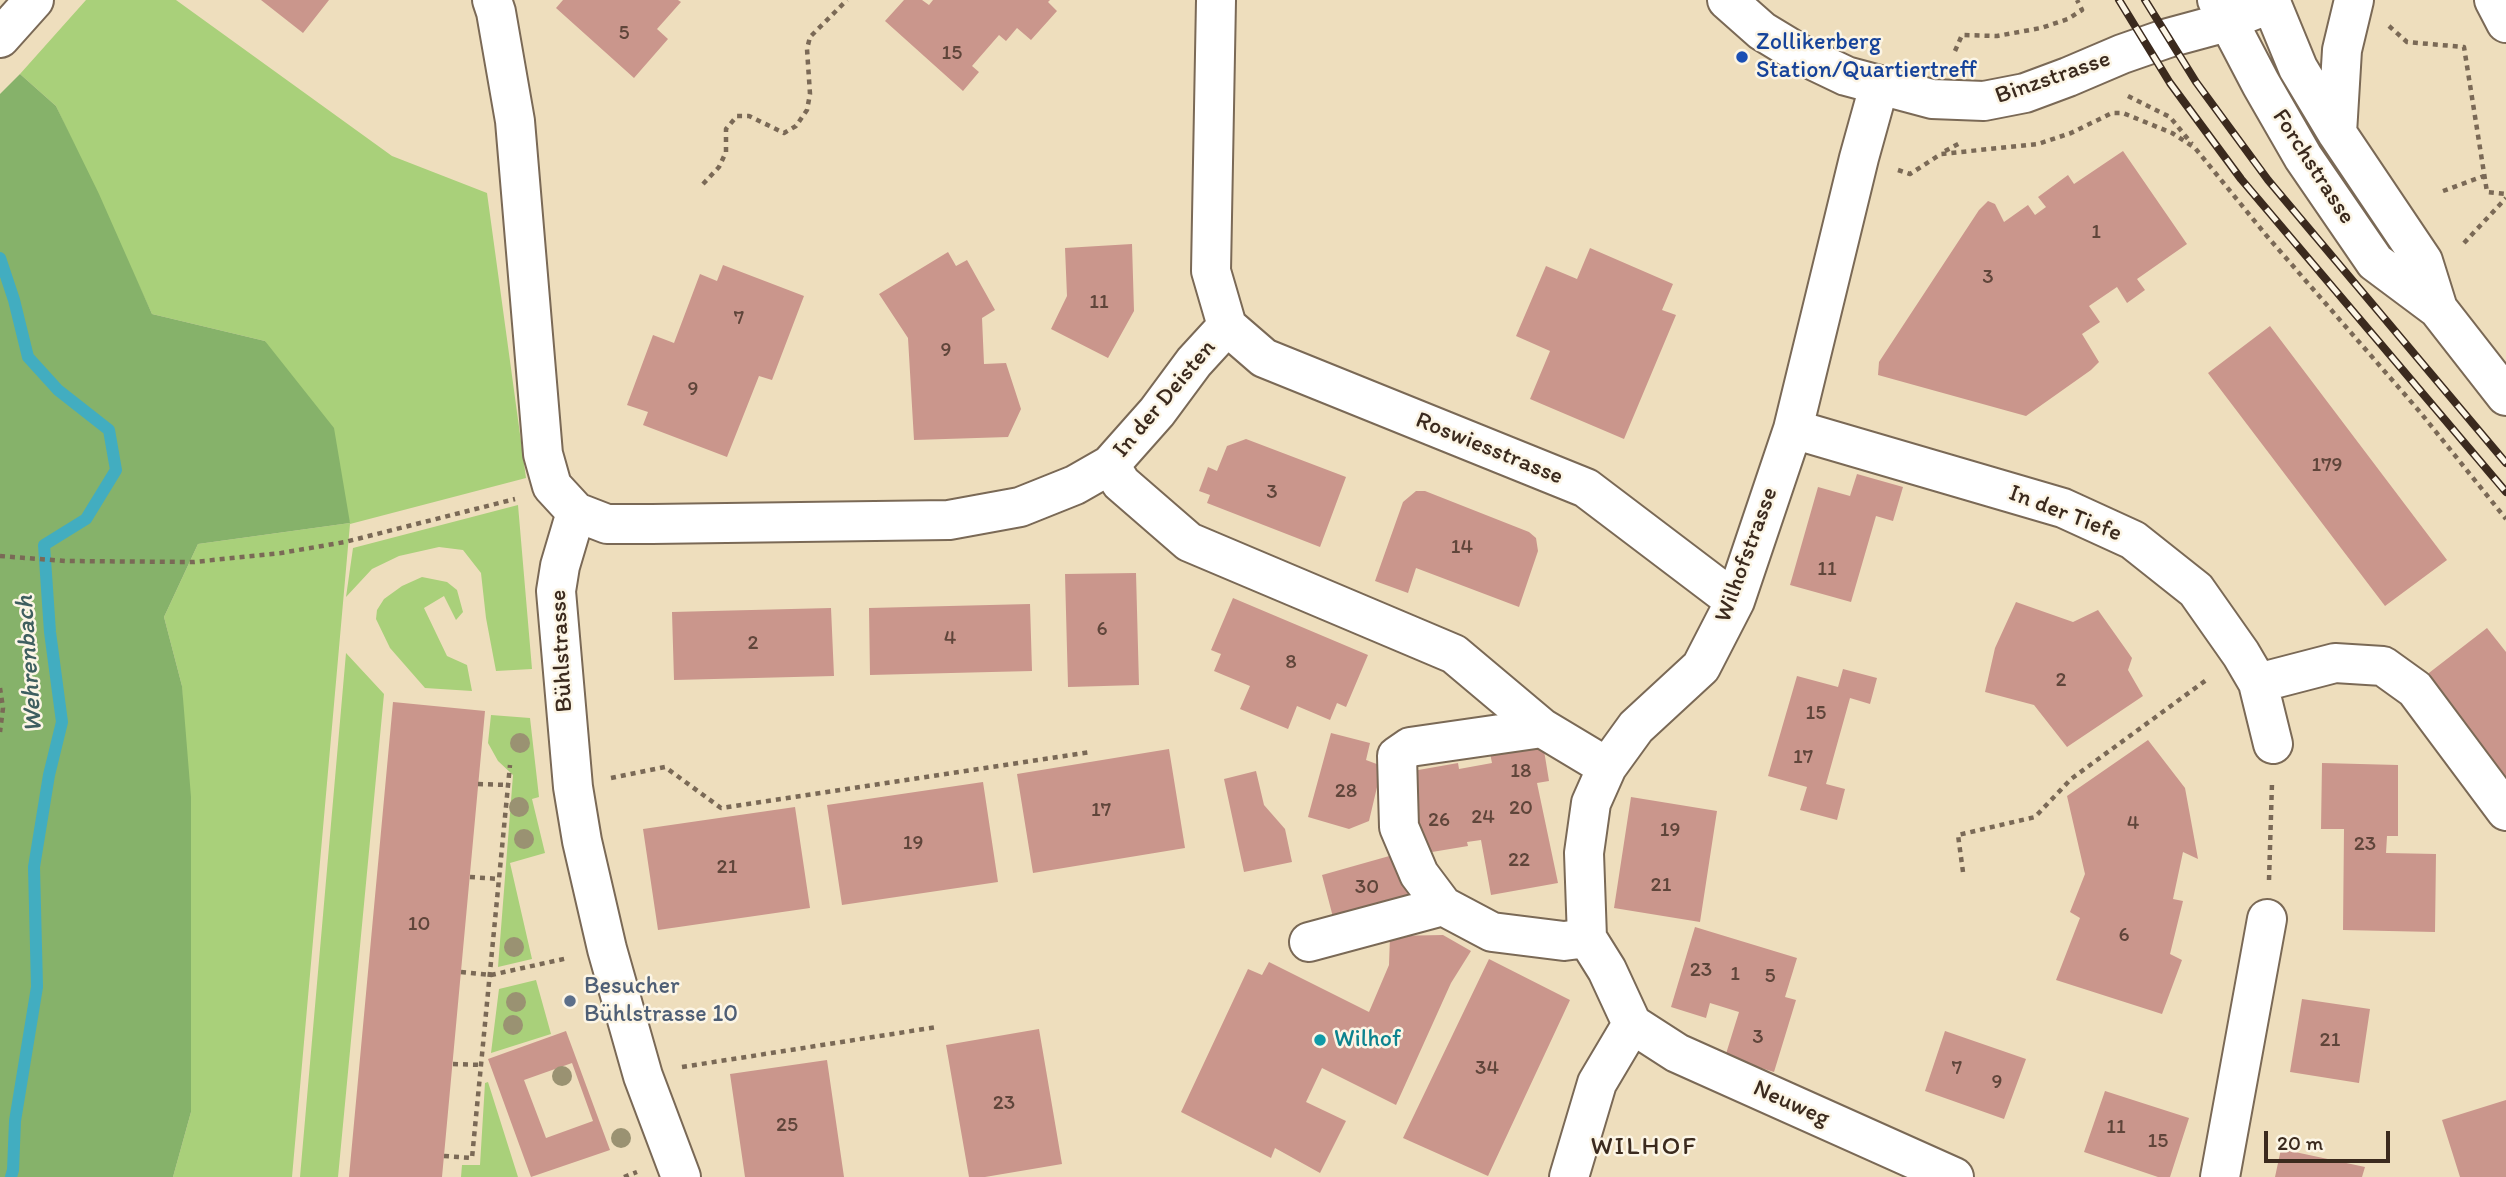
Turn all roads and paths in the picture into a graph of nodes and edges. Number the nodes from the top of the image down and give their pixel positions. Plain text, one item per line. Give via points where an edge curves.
1 (34, 0) edge
2 (492, 0) edge
3 (848, 0) edge
4 (1216, 0) edge
5 (1727, 0) edge
6 (2077, 0) edge
7 (2354, 0) edge
8 (2494, 0) edge
9 (2276, 1) edge
10 (2222, 10) edge
11 (2506, 23) edge
12 (2388, 25) dead end
13 (0, 38) edge
14 (1955, 51) dead end
15 (1879, 86) junction
16 (2126, 95) dead end
17 (2337, 133) junction
18 (1967, 140) dead end
19 (2194, 148) junction
20 (1941, 153) junction
21 (1897, 170) dead end
22 (2484, 176) junction
23 (703, 184) dead end
24 (2443, 191) dead end
25 (2506, 196) edge
26 (2463, 243) dead end
27 (2438, 309) junction
28 (1227, 326) junction
29 (2506, 396) edge
30 (1793, 429) junction
31 (1110, 465) junction
32 (564, 499) junction
33 (2506, 519) edge
34 (0, 556) edge
35 (1735, 601) junction
36 (2250, 669) junction
37 (0, 688) edge
38 (1542, 728) junction
39 (0, 732) edge
40 (2273, 744) joint
41 (1091, 752) dead end
42 (510, 765) dead end
43 (1606, 767) junction
44 (478, 783) dead end
45 (509, 785) junction
46 (573, 787) junction
47 (2506, 811) edge
48 (1963, 872) dead end
49 (470, 877) dead end
50 (500, 879) junction
51 (1443, 906) junction
52 (2267, 919) joint
53 (1587, 938) junction
54 (1309, 942) dead end
55 (607, 949) junction
56 (461, 972) dead end
57 (491, 975) junction
58 (1632, 1024) junction
59 (937, 1027) dead end
60 (453, 1064) dead end
61 (482, 1065) junction
62 (643, 1076) junction
63 (444, 1156) dead end
64 (681, 1177) edge
65 (1569, 1177) edge
66 (1954, 1177) edge
67 (2220, 1177) edge

1 - 13 street
2 - 32 street via 515,121 544,454
3 - 23 path via 810,37 810,94 807,110 796,126 784,133 749,116 737,116 726,129 726,152 719,167
4 - 28 street, In der Deisten via 1211,271
5 - 15 street, Binzstrasse via 1762,31 1800,54
6 - 14 path via 2082,9 2068,19 1997,36 1962,35
7 - 17 street via 2342,50
8 - 11 street
9 - 10 street, Binzstrasse
9 - 17 street, Forchstrasse via 2298,68
10 - 15 street, Binzstrasse via 2025,93 1984,101 1932,99
10 - 27 street, Forchstrasse via 2304,157 2375,262
12 - 22 path via 2407,42 2464,47
15 - 30 street, Wilhofstrasse
16 - 19 path via 2171,117
17 - 27 street, Forchstrasse via 2423,261
18 - 20 path
19 - 20 path via 2160,128 2110,110 2071,133 2038,144
19 - 33 path
20 - 21 path via 1910,174
22 - 24 path
22 - 25 path via 2487,192
25 - 26 path
27 - 29 street, Forchstrasse
28 - 31 street, In der Deisten
28 - 35 street, Roswiesstrasse via 1264,358 1586,488
30 - 35 street, Wilhofstrasse
30 - 36 street, In der Tiefe via 2063,508 2133,540 2196,590
31 - 32 street, In der Deisten via 1020,507 949,520 607,524
31 - 38 street via 1121,484 1189,542 1454,654
32 - 34 path via 529,495 345,542 194,562
32 - 46 street, Bühlstrasse via 556,591
35 - 43 street, Wilhofstrasse via 1701,667 1636,727
36 - 40 street, In der Tiefe
36 - 47 street via 2334,663 2383,666 2416,689
36 - 48 path via 2071,779 2035,817 1958,835
37 - 39 path
38 - 43 street
38 - 51 street via 1410,747 1397,756 1399,827 1419,874
40 - 52 path
41 - 46 path via 721,808 665,767
42 - 45 path
43 - 53 street, Wilhofstrasse via 1591,803 1584,853
44 - 45 path
45 - 50 path
46 - 55 street, Bühlstrasse
49 - 50 path
50 - 57 path
51 - 53 street via 1492,932 1564,941
51 - 54 street
52 - 67 street
53 - 58 street, Wilhofstrasse
55 - 57 path
55 - 62 street, Bühlstrasse
56 - 57 path
57 - 61 path
58 - 65 street via 1597,1083
58 - 66 street, Neuweg via 1677,1053
59 - 62 path
60 - 61 path
61 - 63 path via 472,1158
62 - 64 street, Bühlstrasse

